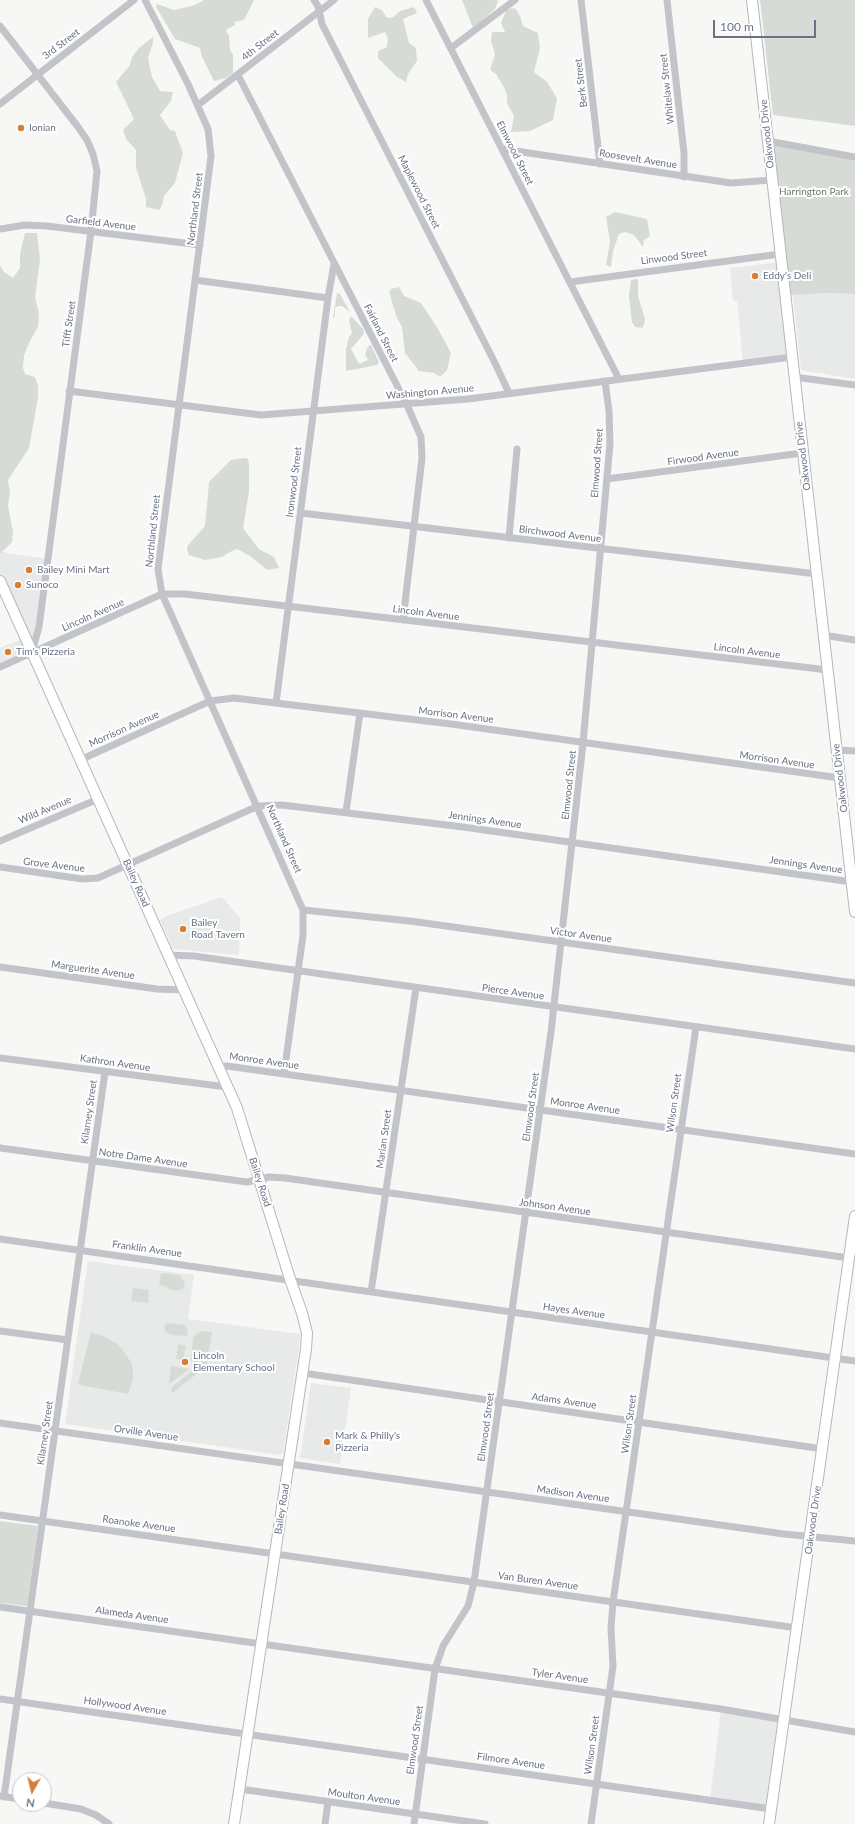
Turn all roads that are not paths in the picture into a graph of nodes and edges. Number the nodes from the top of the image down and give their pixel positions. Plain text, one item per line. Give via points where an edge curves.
1 (134, 0) edge
2 (145, 0) edge
3 (314, 0) edge
4 (334, 0) edge
5 (426, 0) edge
6 (515, 0) edge
7 (581, 0) edge
8 (667, 0) edge
9 (752, 0) edge
10 (319, 12) junction
11 (0, 26) edge
12 (451, 48) junction
13 (36, 75) junction
14 (238, 75) junction
15 (0, 104) edge
16 (198, 105) junction
17 (768, 140) junction
18 (502, 149) junction
19 (855, 157) edge
20 (600, 164) junction
21 (684, 177) junction
22 (772, 180) junction
23 (0, 229) edge
24 (91, 232) junction
25 (200, 245) junction
26 (780, 254) junction
27 (334, 264) junction
28 (195, 280) junction
29 (570, 282) junction
30 (328, 298) junction
31 (792, 357) junction
32 (794, 377) junction
33 (619, 379) junction
34 (605, 381) junction
35 (855, 385) edge
36 (70, 391) junction
37 (509, 393) junction
38 (407, 405) junction
39 (179, 406) junction
40 (313, 411) junction
41 (517, 449) dead end
42 (802, 453) junction
43 (607, 479) junction
44 (300, 514) junction
45 (414, 527) junction
46 (509, 538) junction
47 (600, 549) junction
48 (816, 574) junction
49 (0, 581) edge
50 (162, 594) junction
51 (288, 606) junction
52 (403, 620) junction
53 (823, 635) junction
54 (855, 640) edge
55 (593, 643) junction
56 (32, 652) junction
57 (0, 667) edge
58 (828, 670) junction
59 (210, 701) junction
60 (276, 703) junction
61 (360, 714) junction
62 (583, 743) junction
63 (837, 750) junction
64 (855, 751) edge
65 (80, 760) junction
66 (840, 778) junction
67 (98, 799) junction
68 (258, 806) junction
69 (346, 812) junction
70 (0, 841) edge
71 (573, 843) junction
72 (127, 866) junction
73 (0, 867) edge
74 (852, 882) junction
75 (303, 910) junction
76 (855, 912) edge
77 (562, 942) junction
78 (167, 955) junction
79 (0, 967) edge
80 (299, 971) junction
81 (855, 983) edge
82 (416, 988) junction
83 (183, 990) junction
84 (554, 1008) junction
85 (696, 1027) junction
86 (855, 1050) edge
87 (0, 1058) edge
88 (218, 1067) junction
89 (105, 1072) junction
90 (284, 1074) junction
91 (227, 1088) junction
92 (401, 1090) junction
93 (541, 1110) junction
94 (681, 1130) junction
95 (0, 1148) edge
96 (855, 1154) edge
97 (93, 1161) junction
98 (259, 1179) junction
99 (386, 1193) junction
100 (526, 1214) junction
101 (855, 1216) edge
102 (666, 1232) junction
103 (0, 1239) edge
104 (81, 1250) junction
105 (849, 1258) junction
106 (290, 1279) junction
107 (372, 1292) junction
108 (513, 1312) junction
109 (0, 1331) edge
110 (652, 1332) junction
111 (68, 1340) junction
112 (835, 1358) junction
113 (855, 1360) edge
114 (303, 1373) junction
115 (499, 1401) junction
116 (638, 1421) junction
117 (0, 1423) edge
118 (55, 1430) junction
119 (823, 1449) junction
120 (289, 1463) junction
121 (486, 1492) junction
122 (626, 1512) junction
123 (0, 1515) edge
124 (43, 1521) junction
125 (810, 1538) junction
126 (855, 1541) edge
127 (275, 1554) junction
128 (474, 1582) junction
129 (614, 1602) junction
130 (0, 1607) edge
131 (31, 1611) junction
132 (797, 1628) junction
133 (261, 1644) junction
134 (435, 1669) junction
135 (610, 1693) junction
136 (0, 1699) edge
137 (18, 1701) junction
138 (784, 1720) junction
139 (855, 1732) edge
140 (248, 1733) junction
141 (422, 1758) junction
142 (597, 1784) junction
143 (240, 1789) junction
144 (2, 1796) edge
145 (12, 1798) edge
146 (328, 1802) junction
147 (52, 1804) edge
148 (771, 1809) junction
149 (415, 1814) junction
150 (109, 1824) edge
151 (234, 1824) edge
152 (325, 1824) edge
153 (414, 1824) edge
154 (485, 1824) edge
155 (591, 1824) edge
156 (769, 1824) edge

1 - 13 street, 3rd Street
2 - 16 street, Northland Street
3 - 10 street, Maplewood Street
4 - 10 street, 4th Street
5 - 12 street, Elmwood Street
6 - 12 street
7 - 20 street, Berk Street
8 - 21 street, Whitelaw Street via 684,153
9 - 17 street, Oakwood Drive
10 - 14 street, 4th Street
10 - 37 street, Maplewood Street via 325,30
11 - 13 street, Tifft Street
12 - 18 street, Elmwood Street
13 - 15 street, 3rd Street
13 - 24 street, Tifft Street via 78,127 93,154 97,177
14 - 16 street, 4th Street
14 - 27 street, Fairland Street
16 - 25 street, Northland Street via 208,129 211,156
17 - 19 street
17 - 22 street, Oakwood Drive
18 - 20 street, Roosevelt Avenue
18 - 29 street, Elmwood Street
20 - 21 street, Roosevelt Avenue
21 - 22 street, Roosevelt Avenue via 732,184
22 - 26 street, Oakwood Drive
23 - 24 street, Garfield Avenue via 36,225
24 - 25 street, Garfield Avenue
24 - 36 street, Tifft Street
25 - 28 street, Northland Street
26 - 29 street, Linwood Street
26 - 31 street, Oakwood Drive
27 - 30 street, Ironwood Street
27 - 38 street, Fairland Street
28 - 30 street
28 - 39 street, Northland Street
29 - 33 street, Elmwood Street
30 - 40 street, Ironwood Street
31 - 32 street, Oakwood Drive
31 - 33 street, Washington Avenue
32 - 35 street
32 - 42 street, Oakwood Drive
33 - 34 street, Washington Avenue
34 - 37 street, Washington Avenue
34 - 43 street, Elmwood Street via 610,433
36 - 39 street, Washington Avenue
36 - 56 street, Tifft Street via 39,627
37 - 38 street, Washington Avenue
38 - 40 street, Washington Avenue
38 - 45 street, Fairland Street via 417,425 422,448
39 - 40 street, Washington Avenue via 250,415
39 - 50 street, Northland Street via 158,569
40 - 44 street, Ironwood Street
41 - 46 street
42 - 43 street, Firwood Avenue
42 - 48 street, Oakwood Drive
43 - 47 street, Elmwood Street
44 - 45 street, Birchwood Avenue
44 - 51 street, Ironwood Street
45 - 46 street, Birchwood Avenue
45 - 52 street, Fairland Street
46 - 47 street, Birchwood Avenue
47 - 48 street, Birchwood Avenue
47 - 55 street, Elmwood Street
48 - 53 street, Oakwood Drive
49 - 56 street, Bailey Road
50 - 51 street, Lincoln Avenue via 185,594
50 - 56 street, Lincoln Avenue
50 - 59 street, Northland Street
51 - 52 street, Lincoln Avenue
51 - 60 street, Ironwood Street
52 - 55 street, Lincoln Avenue
53 - 54 street
53 - 58 street, Oakwood Drive
55 - 58 street, Lincoln Avenue
55 - 62 street, Elmwood Street
56 - 57 street, Lincoln Avenue
56 - 65 street, Bailey Road
58 - 63 street, Oakwood Drive
59 - 60 street, Morrison Avenue via 234,698
59 - 65 street, Morrison Avenue
59 - 68 street, Northland Street
60 - 61 street, Morrison Avenue
61 - 62 street, Morrison Avenue
61 - 69 street
62 - 66 street, Morrison Avenue
62 - 71 street, Elmwood Street
63 - 64 street
63 - 66 street, Oakwood Drive
65 - 67 street, Bailey Road
66 - 74 street, Oakwood Drive
67 - 70 street, Wild Avenue
67 - 72 street, Bailey Road
68 - 69 street, Jennings Avenue via 282,805
68 - 72 street, Jennings Avenue
68 - 75 street, Northland Street
69 - 71 street, Jennings Avenue
71 - 74 street, Jennings Avenue
71 - 77 street, Elmwood Street
72 - 73 street, Grove Avenue via 93,879
72 - 78 street, Bailey Road
74 - 76 street, Oakwood Drive
75 - 77 street, Victor Avenue via 410,921
75 - 80 street, Northland Street
77 - 81 street, Victor Avenue
77 - 84 street, Elmwood Street
78 - 80 street, Pierce Avenue via 194,956
78 - 83 street, Bailey Road
79 - 83 street, Marguerite Avenue via 157,989
80 - 82 street, Pierce Avenue
80 - 90 street, Northland Street
82 - 84 street, Pierce Avenue
82 - 92 street, Marian Street
83 - 88 street, Bailey Road
84 - 85 street, Pierce Avenue
84 - 93 street, Elmwood Street
85 - 86 street, Pierce Avenue
85 - 94 street, Wilson Street
87 - 89 street, Kathron Avenue
88 - 90 street, Monroe Avenue
88 - 91 street, Bailey Road
89 - 91 street, Kathron Avenue
89 - 97 street, Kilarney Street
90 - 92 street, Monroe Avenue
91 - 98 street, Bailey Road via 237,1108
92 - 93 street, Monroe Avenue
92 - 99 street, Marian Street
93 - 94 street, Monroe Avenue
93 - 100 street, Elmwood Street
94 - 96 street, Monroe Avenue
94 - 102 street, Wilson Street
95 - 97 street, Notre Dame Avenue
97 - 98 street, Notre Dame Avenue via 247,1182
97 - 104 street, Kilarney Street
98 - 99 street, Johnson Avenue via 269,1177
98 - 106 street, Bailey Road
99 - 100 street, Johnson Avenue
99 - 107 street, Marian Street
100 - 102 street, Johnson Avenue
100 - 108 street, Elmwood Street
101 - 105 street, Oakwood Drive
102 - 105 street, Johnson Avenue
102 - 110 street, Wilson Street
103 - 104 street, Franklin Avenue
104 - 106 street, Franklin Avenue
104 - 111 street, Kilarney Street
105 - 112 street, Oakwood Drive
106 - 107 street, Hayes Avenue
106 - 114 street, Bailey Road via 307,1333
107 - 108 street, Hayes Avenue
108 - 110 street, Hayes Avenue
108 - 115 street, Elmwood Street
109 - 111 street
110 - 112 street, Hayes Avenue
110 - 116 street, Wilson Street
111 - 118 street, Kilarney Street
112 - 113 street, Hayes Avenue
112 - 119 street, Oakwood Drive
114 - 115 street, Adams Avenue
114 - 120 street, Bailey Road
115 - 116 street, Adams Avenue
115 - 121 street, Elmwood Street
116 - 119 street, Adams Avenue
116 - 122 street, Wilson Street
117 - 118 street, Orville Avenue
118 - 120 street, Orville Avenue
118 - 124 street, Kilarney Street
119 - 125 street, Oakwood Drive
120 - 121 street, Madison Avenue
120 - 127 street, Bailey Road
121 - 122 street, Madison Avenue
121 - 128 street, Elmwood Street
122 - 125 street, Madison Avenue
122 - 129 street, Wilson Street
123 - 124 street, Roanoke Avenue
124 - 127 street, Roanoke Avenue
124 - 131 street, Kilarney Street
125 - 126 street, Madison Avenue
125 - 132 street, Oakwood Drive
127 - 128 street, Van Buren Avenue
127 - 133 street, Bailey Road
128 - 129 street, Van Buren Avenue
128 - 134 street, Elmwood Street via 468,1606 443,1646
129 - 132 street, Van Buren Avenue
129 - 135 street, Wilson Street
130 - 131 street, Alameda Avenue
131 - 133 street, Alameda Avenue
131 - 137 street, Kilarney Street
132 - 138 street, Oakwood Drive
133 - 134 street, Tyler Avenue
133 - 140 street, Bailey Road
134 - 135 street, Tyler Avenue
134 - 141 street, Elmwood Street
135 - 138 street, Tyler Avenue
135 - 142 street, Wilson Street
136 - 137 street, Hollywood Avenue
137 - 140 street, Hollywood Avenue
137 - 144 street, Kilarney Street
138 - 139 street, Tyler Avenue
138 - 148 street, Oakwood Drive
140 - 141 street, Filmore Avenue
140 - 143 street, Bailey Road
141 - 142 street, Filmore Avenue
141 - 149 street, Elmwood Street
142 - 148 street, Filmore Avenue
142 - 155 street, Wilson Street
143 - 146 street, Moulton Avenue
143 - 151 street, Bailey Road
144 - 145 street
146 - 149 street, Moulton Avenue
146 - 152 street
147 - 150 street via 81,1809
148 - 156 street, Oakwood Drive
149 - 153 street, Elmwood Street
149 - 154 street, Moulton Avenue

